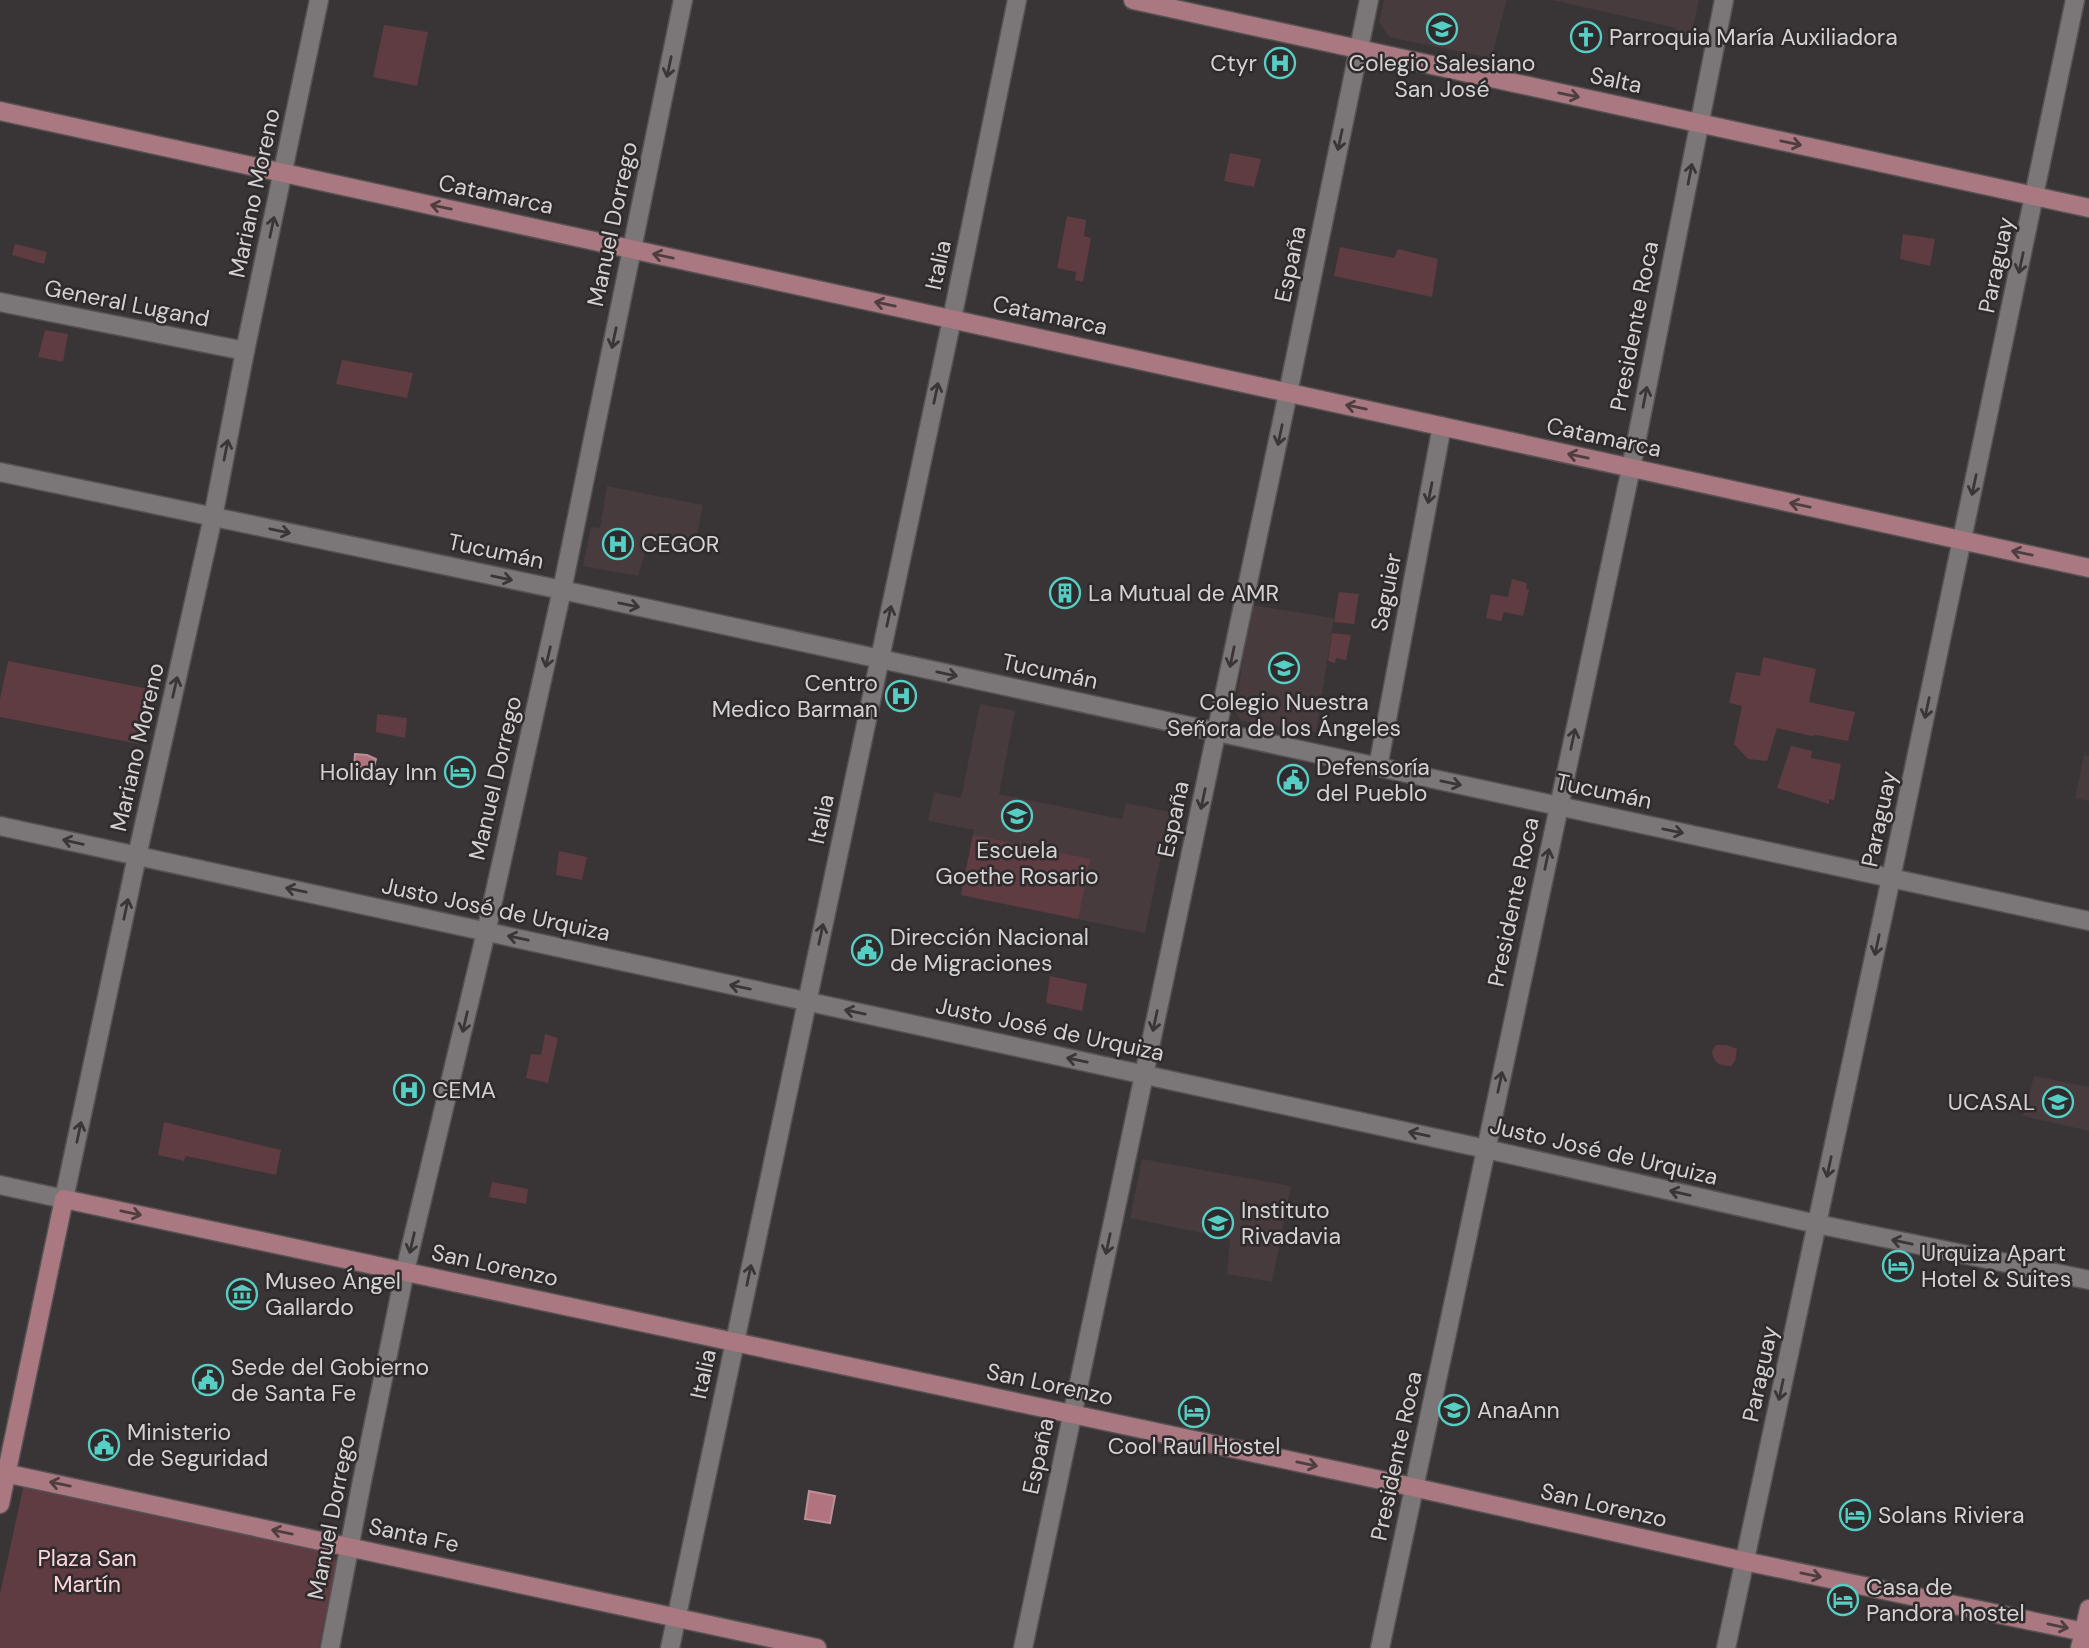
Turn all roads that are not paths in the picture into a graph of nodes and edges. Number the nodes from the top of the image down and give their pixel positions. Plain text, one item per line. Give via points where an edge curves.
1 (319, 0) edge
2 (683, 0) edge
3 (1017, 0) edge
4 (1133, 0) edge
5 (1369, 0) edge
6 (1724, 0) edge
7 (2075, 0) edge
8 (1359, 49) junction
9 (0, 111) edge
10 (1700, 123) junction
11 (284, 173) junction
12 (2035, 196) junction
13 (2089, 208) edge
14 (632, 249) junction
15 (0, 302) edge
16 (952, 319) junction
17 (245, 351) junction
18 (1289, 393) junction
19 (1443, 426) junction
20 (1631, 468) junction
21 (0, 472) edge
22 (213, 517) junction
23 (1962, 540) junction
24 (2089, 568) edge
25 (562, 590) junction
26 (880, 659) junction
27 (1217, 732) junction
28 (1378, 767) junction
29 (1559, 806) junction
30 (0, 826) edge
31 (137, 856) junction
32 (1891, 878) junction
33 (2089, 921) edge
34 (486, 932) junction
35 (807, 1001) junction
36 (1144, 1075) junction
37 (1486, 1149) junction
38 (0, 1185) edge
39 (64, 1199) junction
40 (1817, 1224) junction
41 (405, 1271) junction
42 (2089, 1280) edge
43 (735, 1342) junction
44 (1072, 1414) junction
45 (3, 1472) edge
46 (1414, 1487) junction
47 (0, 1504) edge
48 (349, 1546) junction
49 (1744, 1561) junction
50 (2089, 1609) edge
51 (676, 1617) junction
52 (2084, 1638) edge
53 (330, 1648) edge
54 (670, 1648) edge
55 (817, 1648) edge
56 (1023, 1648) edge
57 (1380, 1648) edge
58 (1726, 1648) edge

1 - 11 street, Mariano Moreno
2 -> 14 street, Manuel Dorrego
3 - 16 street, Italia
4 - 8 main road, Salta
5 - 8 street, España
6 - 10 street, Presidente Roca
7 - 12 street, Paraguay
8 -> 10 main road, Salta
8 -> 18 street, España
9 - 11 main road, Catamarca
10 -> 12 main road, Salta
20 -> 10 street, Presidente Roca
14 -> 11 main road, Catamarca
17 -> 11 street, Mariano Moreno
12 - 13 main road, Salta
12 -> 23 street, Paraguay
16 -> 14 main road, Catamarca
14 -> 25 street, Manuel Dorrego
15 - 17 street, General Lugand
16 - 18 main road, Catamarca
26 -> 16 street, Italia
22 -> 17 street, Mariano Moreno
19 -> 18 main road, Catamarca
18 -> 27 street, España
20 -> 19 main road, Catamarca
19 -> 28 street, Saguier
23 -> 20 main road, Catamarca
29 -> 20 street, Presidente Roca
21 - 22 street, Tucumán
22 -> 25 street, Tucumán
31 -> 22 street, Mariano Moreno
24 -> 23 main road, Catamarca
23 -> 32 street, Paraguay
25 -> 26 street, Tucumán
25 -> 34 street, Manuel Dorrego
26 -> 27 street, Tucumán
35 -> 26 street, Italia
27 - 28 street, Tucumán
27 -> 36 street, España
28 -> 29 street, Tucumán
29 -> 32 street, Tucumán
37 -> 29 street, Presidente Roca
31 -> 30 street, Justo José de Urquiza
34 -> 31 street, Justo José de Urquiza
39 -> 31 street, Mariano Moreno
32 - 33 street, Tucumán
32 -> 40 street, Paraguay
35 -> 34 street, Justo José de Urquiza
34 -> 41 street, Manuel Dorrego
36 -> 35 street, Justo José de Urquiza
43 -> 35 street, Italia
37 -> 36 street, Justo José de Urquiza
36 -> 44 street, España
40 -> 37 street, Justo José de Urquiza
37 - 46 street, Presidente Roca
38 - 39 street, San Lorenzo
39 -> 41 main road, San Lorenzo
39 - 45 main road, Mariano Moreno
42 -> 40 street, Justo José de Urquiza
40 -> 49 street, Paraguay
41 - 43 main road, San Lorenzo
41 - 48 street, Manuel Dorrego
43 - 44 main road, San Lorenzo
43 - 51 street, Italia
44 -> 46 main road, San Lorenzo
44 - 56 street, España
45 - 47 main road, Mariano Moreno
48 -> 45 main road, Santa Fe
46 - 49 main road, San Lorenzo
46 - 57 street, Presidente Roca
48 - 51 main road, Santa Fe
48 - 53 street, Manuel Dorrego
49 -> 52 main road, San Lorenzo
49 - 58 street, Paraguay
50 - 52 main road
51 - 54 street, Italia
51 - 55 main road, Santa Fe

